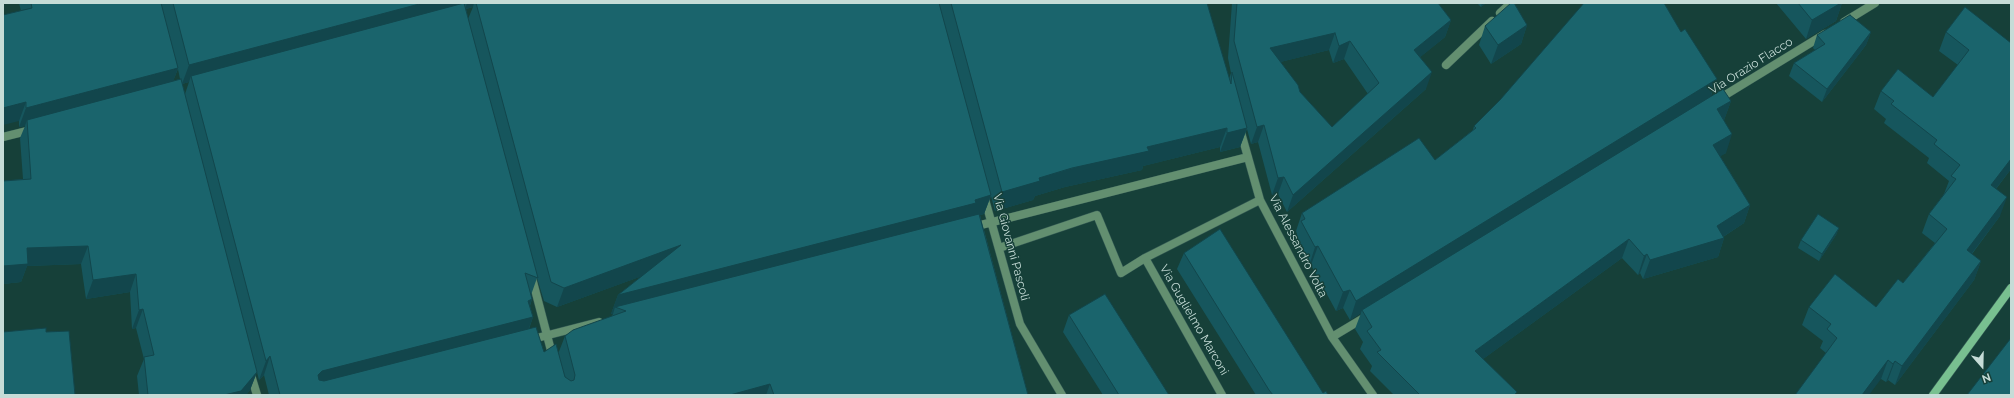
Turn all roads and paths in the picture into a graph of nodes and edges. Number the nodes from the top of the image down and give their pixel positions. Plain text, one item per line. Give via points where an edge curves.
1 (1510, 3) edge
2 (1875, 3) edge
3 (1446, 65) dead end
4 (1712, 103) edge
5 (1237, 119) edge
6 (41, 127) edge
7 (3, 137) edge
8 (1248, 157) junction
9 (981, 184) edge
10 (1260, 200) junction
11 (991, 222) junction
12 (961, 230) edge
13 (999, 248) junction
14 (1145, 258) junction
15 (529, 267) edge
16 (2011, 288) edge
17 (1373, 312) edge
18 (608, 320) edge
19 (547, 335) junction
20 (1332, 337) junction
21 (524, 341) edge
22 (249, 365) edge
23 (555, 365) edge
24 (257, 395) edge
25 (1062, 395) edge
26 (1222, 395) edge
27 (1373, 395) edge
28 (1933, 395) edge

1 - 3 street
2 - 4 street, Via Orazio Flacco
5 - 8 street, Via Alessandro Volta
6 - 7 street
8 - 10 street, Via Alessandro Volta
8 - 11 street
9 - 11 street, Via Giovanni Pascoli
10 - 14 street
10 - 20 street, Via Alessandro Volta
11 - 12 street
11 - 13 street, Via Giovanni Pascoli
13 - 14 street via 1097,215 1121,273
13 - 25 street, Via Giovanni Pascoli via 1020,324
14 - 26 street, Via Guglielmo Marconi
15 - 19 street
16 - 28 street
17 - 20 street
18 - 19 street
19 - 21 street
19 - 23 street
20 - 27 street, Via Alessandro Volta
22 - 24 street

